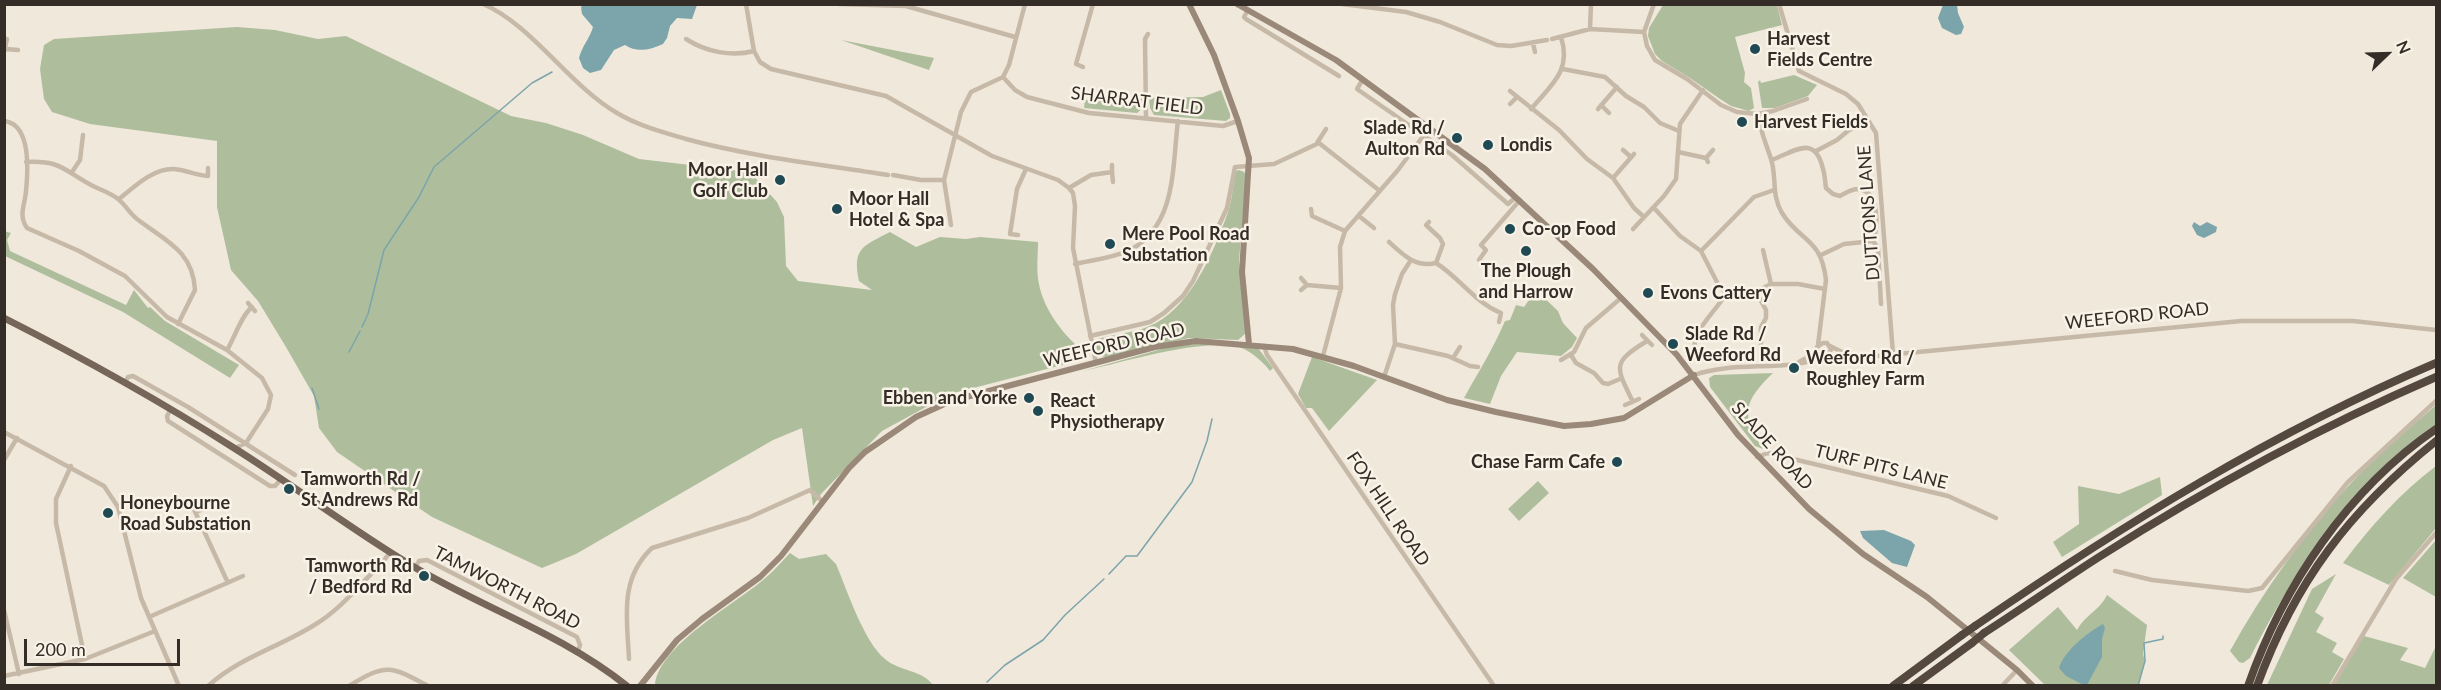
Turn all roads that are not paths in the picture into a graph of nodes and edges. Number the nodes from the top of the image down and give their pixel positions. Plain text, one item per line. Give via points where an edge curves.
1 (483, 4) edge
2 (746, 4) edge
3 (839, 4) edge
4 (1025, 4) edge
5 (1093, 4) edge
6 (1189, 4) edge
7 (1237, 4) edge
8 (1342, 4) edge
9 (1591, 4) edge
10 (1654, 4) edge
11 (1779, 4) edge
12 (1248, 10) junction
13 (1590, 29) junction
14 (1644, 32) junction
15 (1148, 34) dead end
16 (1015, 37) junction
17 (1561, 37) junction
18 (7, 39) dead end
19 (686, 39) dead end
20 (1533, 43) junction
21 (18, 50) dead end
22 (5, 51) edge
23 (754, 51) junction
24 (1535, 52) dead end
25 (1336, 60) junction
26 (1069, 63) dead end
27 (1076, 64) junction
28 (1083, 67) dead end
29 (1330, 69) junction
30 (1563, 69) junction
31 (1339, 76) dead end
32 (1003, 77) junction
33 (1363, 79) junction
34 (1617, 87) junction
35 (1703, 90) junction
36 (1510, 91) dead end
37 (1516, 97) junction
38 (1803, 102) dead end
39 (1510, 104) dead end
40 (1400, 105) junction
41 (1531, 109) junction
42 (1609, 113) dead end
43 (1394, 114) junction
44 (1758, 114) junction
45 (1146, 117) junction
46 (4, 121) edge
47 (1178, 121) junction
48 (1239, 121) junction
49 (1849, 121) dead end
50 (1862, 125) dead end
51 (1326, 129) dead end
52 (1852, 129) junction
53 (1679, 130) junction
54 (83, 135) dead end
55 (954, 135) junction
56 (1424, 135) junction
57 (1317, 143) junction
58 (1459, 147) junction
59 (1623, 150) dead end
60 (1713, 150) dead end
61 (1815, 151) junction
62 (1678, 152) junction
63 (1452, 155) junction
64 (1772, 160) junction
65 (26, 162) junction
66 (1112, 165) dead end
67 (1248, 166) junction
68 (208, 168) dead end
69 (1026, 169) junction
70 (72, 172) junction
71 (1112, 172) junction
72 (1613, 178) junction
73 (944, 180) junction
74 (1113, 182) dead end
75 (1069, 188) junction
76 (1773, 190) junction
77 (1380, 191) junction
78 (119, 199) junction
79 (1518, 199) junction
80 (1654, 208) junction
81 (1311, 209) dead end
82 (1359, 216) junction
83 (1644, 217) junction
84 (1421, 220) dead end
85 (951, 225) dead end
86 (1374, 228) dead end
87 (1633, 229) dead end
88 (1345, 231) junction
89 (1003, 234) dead end
90 (1010, 234) junction
91 (1018, 235) dead end
92 (1872, 241) junction
93 (1389, 242) dead end
94 (1763, 250) dead end
95 (1701, 251) junction
96 (1821, 255) junction
97 (1763, 258) junction
98 (1411, 260) junction
99 (1479, 260) dead end
100 (1755, 260) dead end
101 (1436, 263) junction
102 (1075, 264) junction
103 (1301, 278) dead end
104 (1772, 284) junction
105 (1307, 285) junction
106 (1341, 288) junction
107 (1825, 289) junction
108 (1301, 290) dead end
109 (1756, 292) junction
110 (1726, 293) junction
111 (1880, 294) junction
112 (1873, 295) dead end
113 (1621, 298) junction
114 (1881, 304) dead end
115 (252, 307) dead end
116 (4, 318) edge
117 (1499, 322) dead end
118 (178, 324) junction
119 (1821, 328) junction
120 (2436, 330) edge
121 (1642, 335) dead end
122 (1090, 336) junction
123 (1249, 344) junction
124 (1395, 344) junction
125 (1828, 344) junction
126 (1818, 345) junction
127 (1264, 346) junction
128 (1684, 346) dead end
129 (1693, 346) junction
130 (1460, 347) dead end
131 (227, 351) junction
132 (1817, 352) junction
133 (1842, 352) junction
134 (1893, 354) junction
135 (1571, 355) junction
136 (1827, 355) junction
137 (1323, 356) junction
138 (1695, 356) dead end
139 (1453, 358) junction
140 (1753, 358) dead end
141 (1761, 358) junction
142 (1768, 358) dead end
143 (1561, 360) dead end
144 (1096, 363) junction
145 (2436, 363) edge
146 (1796, 364) junction
147 (1478, 367) dead end
148 (1694, 375) junction
149 (1384, 377) junction
150 (2436, 377) edge
151 (1620, 379) junction
152 (125, 383) junction
153 (1639, 399) dead end
154 (2436, 401) edge
155 (1633, 402) junction
156 (1625, 405) dead end
157 (171, 409) junction
158 (2436, 429) edge
159 (4, 432) edge
160 (17, 438) junction
161 (2436, 441) edge
162 (246, 443) junction
163 (234, 448) junction
164 (1757, 456) junction
165 (247, 457) junction
166 (4, 459) edge
167 (292, 465) dead end
168 (71, 466) junction
169 (289, 470) junction
170 (295, 475) dead end
171 (281, 479) junction
172 (822, 501) junction
173 (192, 505) dead end
174 (206, 508) dead end
175 (196, 512) junction
176 (1996, 518) dead end
177 (2436, 533) edge
178 (390, 552) junction
179 (415, 568) junction
180 (2115, 571) dead end
181 (243, 576) dead end
182 (228, 583) junction
183 (4, 610) edge
184 (149, 617) junction
185 (155, 631) junction
186 (578, 651) junction
187 (85, 659) junction
188 (629, 659) dead end
189 (2017, 670) junction
190 (19, 674) junction
191 (4, 676) edge
192 (179, 686) edge
193 (208, 686) edge
194 (349, 686) edge
195 (428, 686) edge
196 (627, 686) edge
197 (640, 686) edge
198 (1494, 686) edge
199 (1893, 686) edge
200 (1913, 686) edge
201 (2002, 686) edge
202 (2033, 686) edge
203 (2248, 686) edge
204 (2258, 686) edge
205 (2332, 686) edge

1 - 73 street via 503,16 616,113 648,128 729,150 921,180
2 - 23 street
3 - 16 street via 906,6
4 - 16 street
5 - 27 street
6 - 48 street
7 - 12 street, SLADE ROAD
8 - 20 street via 1406,12 1497,45
9 - 13 street
10 - 14 street
11 - 134 street, DUTTONS LANE via 1799,71 1846,94 1858,104 1876,133
12 - 25 street, SLADE ROAD
12 - 29 street via 1246,19
13 - 14 street
13 - 17 street
14 - 35 street via 1655,60
15 - 45 street
16 - 32 street
17 - 20 street
17 - 30 street
18 - 22 street
19 - 23 street via 715,51 740,55
20 - 24 street
21 - 22 street
23 - 55 street via 760,62 771,69 886,96
25 - 29 street
25 - 33 street, SLADE ROAD
26 - 27 street
27 - 28 street
29 - 31 street
30 - 34 street via 1599,74
30 - 41 street
32 - 45 street, SHARRAT FIELD via 1027,97 1089,113
32 - 55 street via 968,96
33 - 40 street, SLADE ROAD
33 - 43 street, SLADE ROAD via 1357,89
34 - 42 street via 1600,107
34 - 53 street via 1660,123
35 - 44 street via 1729,109
35 - 53 street
36 - 37 street
37 - 39 street
37 - 41 street
38 - 44 street
40 - 43 street
40 - 58 street, SLADE ROAD
41 - 72 street
43 - 56 street, SLADE ROAD
44 - 64 street via 1762,138
45 - 47 street, SHARRAT FIELD
46 - 65 street via 15,124 22,133
47 - 48 street, SHARRAT FIELD via 1223,126
47 - 102 street via 1168,204 1159,224 1128,251
48 - 67 street
49 - 52 street
50 - 52 street
51 - 57 street
52 - 61 street
53 - 62 street
54 - 70 street via 80,160
55 - 69 street
55 - 73 street
56 - 63 street, SLADE ROAD
56 - 77 street
57 - 67 street via 1274,164
57 - 77 street
58 - 63 street
58 - 79 street, SLADE ROAD
59 - 72 street via 1633,155
60 - 62 street via 1707,160
61 - 64 street via 1803,147
61 - 92 street via 1826,188 1833,194 1840,196 1856,189 1874,201 1876,232
62 - 80 street via 1676,179
63 - 79 street, SLADE ROAD via 1508,204
64 - 76 street
65 - 70 street via 49,162
65 - 118 street via 22,213 27,228 125,276
66 - 71 street
67 - 122 street via 1233,169 1227,208 1183,296 1150,322
67 - 123 street via 1242,272
68 - 78 street via 208,176 165,170 144,179
69 - 75 street
69 - 90 street via 1017,189
70 - 78 street
71 - 74 street
71 - 75 street via 1091,175
72 - 83 street
73 - 85 street
75 - 102 street via 1075,199
76 - 95 street via 1754,196
76 - 96 street via 1790,223
77 - 82 street
78 - 118 street via 135,218 174,244 189,266 194,296
79 - 99 street via 1481,244 1486,250
79 - 113 street, SLADE ROAD
80 - 83 street
80 - 95 street via 1680,236
81 - 88 street via 1309,217
82 - 86 street
82 - 88 street
83 - 87 street
84 - 101 street via 1428,223 1443,244
88 - 106 street via 1339,258
89 - 90 street
90 - 91 street
92 - 96 street via 1844,244
92 - 111 street via 1878,248
93 - 98 street
94 - 97 street
95 - 110 street
96 - 107 street
97 - 100 street
97 - 104 street
98 - 101 street
98 - 124 street via 1393,305
101 - 117 street via 1476,299 1504,314
102 - 122 street
103 - 105 street
104 - 107 street
104 - 109 street
105 - 106 street
105 - 108 street
106 - 137 street
107 - 119 street
109 - 110 street via 1743,298
109 - 141 street via 1766,310 1761,327
110 - 129 street via 1706,319
111 - 112 street
111 - 114 street
113 - 135 street via 1586,328
113 - 148 street, SLADE ROAD
115 - 131 street via 243,316
116 - 152 main road, TAMWORTH ROAD
118 - 131 street
119 - 125 street
119 - 126 street
120 - 134 street, WEEFORD ROAD via 2353,321 2241,321
121 - 151 street via 1649,343 1623,358
122 - 144 street
123 - 127 street, WEEFORD ROAD
123 - 144 street, WEEFORD ROAD via 1182,342
124 - 139 street
124 - 149 street
125 - 126 street
125 - 133 street, WEEFORD ROAD
125 - 136 street
126 - 132 street
127 - 137 street, WEEFORD ROAD
127 - 198 street, FOX HILL ROAD
128 - 129 street
129 - 138 street
130 - 139 street
131 - 162 street via 262,378 271,395 268,409
132 - 136 street
132 - 146 street, WEEFORD ROAD
133 - 134 street, WEEFORD ROAD via 1866,357
133 - 136 street, WEEFORD ROAD
135 - 143 street
135 - 151 street via 1603,383
136 - 146 street, WEEFORD ROAD
137 - 149 street, WEEFORD ROAD
139 - 147 street
140 - 141 street
141 - 142 street
144 - 172 street, WEEFORD ROAD via 951,401 916,417 865,452
145 - 199 highway, bridge via 2294,431 2091,548
146 - 148 street, WEEFORD ROAD via 1721,367
148 - 149 street, WEEFORD ROAD via 1624,417 1564,426 1447,400
148 - 164 street, SLADE ROAD
150 - 200 highway, bridge via 2295,443 2162,519 1984,633
151 - 155 street
152 - 157 main road, TAMWORTH ROAD
152 - 162 street, TAMWORTH ROAD via 133,376
153 - 155 street
154 - 180 street via 2348,482 2262,588 2248,591 2152,580
155 - 156 street
157 - 163 main road, TAMWORTH ROAD
157 - 171 street via 168,421 270,486
158 - 203 highway via 2370,487 2319,546 2287,599
159 - 160 street
160 - 166 street
160 - 168 street
161 - 204 highway via 2376,493 2328,549 2293,605
162 - 163 street
162 - 165 street
162 - 169 street, TAMWORTH ROAD
163 - 165 main road, TAMWORTH ROAD
164 - 176 street, TURF PITS LANE via 1768,453 1927,490
164 - 189 street, SLADE ROAD via 1838,535 1927,597
165 - 171 main road, TAMWORTH ROAD
167 - 169 street
168 - 184 street via 104,486 114,497
168 - 187 street via 56,499 56,523
169 - 170 street, TAMWORTH ROAD
171 - 178 main road, TAMWORTH ROAD
172 - 188 street via 810,490 748,518 652,548 634,570 628,590
172 - 197 street, WEEFORD ROAD via 781,556 760,577 683,635
173 - 175 street
174 - 175 street
175 - 182 street
177 - 205 street via 2396,579
178 - 179 main road, TAMWORTH ROAD
178 - 193 street via 332,613 237,663
179 - 186 main road, TAMWORTH ROAD
179 - 186 street, TAMWORTH ROAD via 422,560 437,565 577,638
181 - 182 street
182 - 184 street
183 - 190 street
184 - 185 street
185 - 187 street
185 - 192 street
186 - 196 main road, TAMWORTH ROAD
187 - 190 street
189 - 201 street
189 - 202 street, SLADE ROAD
190 - 191 street
194 - 195 street via 372,672 389,669

